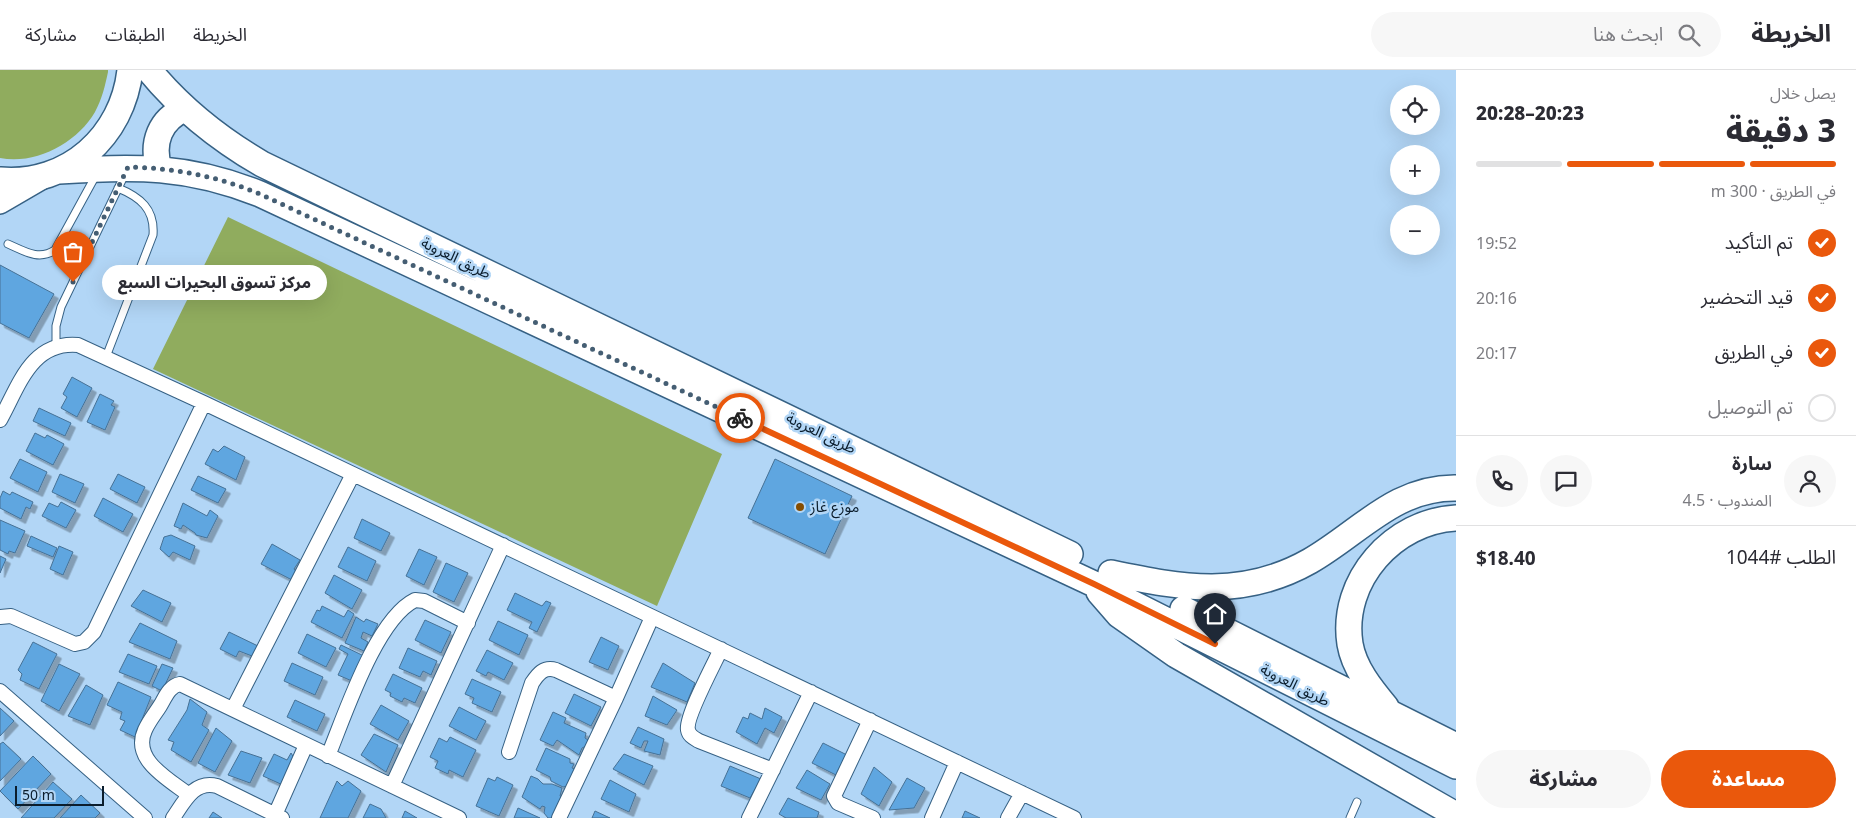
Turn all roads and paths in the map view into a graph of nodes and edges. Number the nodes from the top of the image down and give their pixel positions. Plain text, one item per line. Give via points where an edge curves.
1 (130, 70) edge
2 (150, 70) edge
3 (185, 109) junction
4 (159, 168) junction
5 (99, 169) junction
6 (52, 174) junction
7 (123, 177) junction
8 (0, 180) edge
9 (0, 203) edge
10 (8, 244) dead end
11 (56, 346) junction
12 (106, 357) junction
13 (204, 403) junction
14 (0, 420) edge
15 (353, 474) junction
16 (1456, 488) edge
17 (1456, 518) edge
18 (503, 545) junction
19 (1103, 578) junction
20 (0, 617) edge
21 (652, 617) junction
22 (468, 623) junction
23 (721, 649) junction
24 (0, 691) edge
25 (811, 692) junction
26 (616, 698) junction
27 (232, 709) junction
28 (1391, 712) junction
29 (870, 720) junction
30 (306, 745) junction
31 (1456, 746) edge
32 (508, 752) dead end
33 (328, 756) junction
34 (957, 762) junction
35 (1456, 766) edge
36 (773, 770) junction
37 (392, 786) junction
38 (1022, 793) junction
39 (189, 795) junction
40 (1356, 802) dead end
41 (842, 812) edge
42 (1456, 815) edge
43 (278, 816) edge
44 (145, 818) edge
45 (173, 818) edge
46 (458, 818) edge
47 (559, 818) edge
48 (750, 818) edge
49 (873, 818) edge
50 (932, 818) edge
51 (1008, 818) edge
52 (1074, 818) edge
53 (1350, 818) edge

1 - 6 highway via 125,99 108,131 84,157
2 - 3 highway, طريق العروبة
3 - 4 highway via 167,120 159,132 155,154
3 - 19 highway, طريق العروبة via 222,139 262,164
4 - 7 highway, طريق العروبة
4 - 19 highway, طريق العروبة via 220,179 260,194
5 - 6 highway, طريق العروبة
5 - 7 highway, طريق العروبة
5 - 10 lane via 55,250 45,255 34,255
6 - 8 highway via 17,181
6 - 9 main road
7 - 11 lane via 61,307 56,326
7 - 12 lane via 153,219 153,234
11 - 12 street via 78,346
11 - 14 street via 36,358
12 - 13 street
13 - 15 street
13 - 20 street via 94,632 84,642 75,644 12,616
15 - 18 street
15 - 27 street
16 - 19 highway via 1431,490 1398,500 1310,561 1261,581 1227,587 1192,587
17 - 28 highway via 1422,525 1398,538 1377,556 1356,590 1350,617 1350,644 1366,681
18 - 21 street
18 - 22 street
19 - 28 highway, طريق العروبة
19 - 35 highway, طريق العروبة
19 - 42 highway via 1105,601 1119,615 1176,655
21 - 23 street
21 - 26 street
22 - 33 street via 424,601 415,600 403,609 378,641
22 - 37 street
23 - 25 street
23 - 36 street via 691,713 690,735 698,742
24 - 44 street
25 - 29 street
25 - 36 street
26 - 32 street via 556,670 545,669 532,683
26 - 47 street
27 - 30 street
27 - 39 street via 184,685 176,685 145,730 143,747 150,763
28 - 31 highway, طريق العروبة
29 - 34 street
29 - 41 street via 835,793
30 - 33 street
30 - 43 street
33 - 37 street
34 - 38 street
34 - 50 street
36 - 48 street
37 - 46 street
38 - 51 street
38 - 52 street
39 - 43 street via 200,786 212,785
39 - 45 street
40 - 53 lane
41 - 49 street

